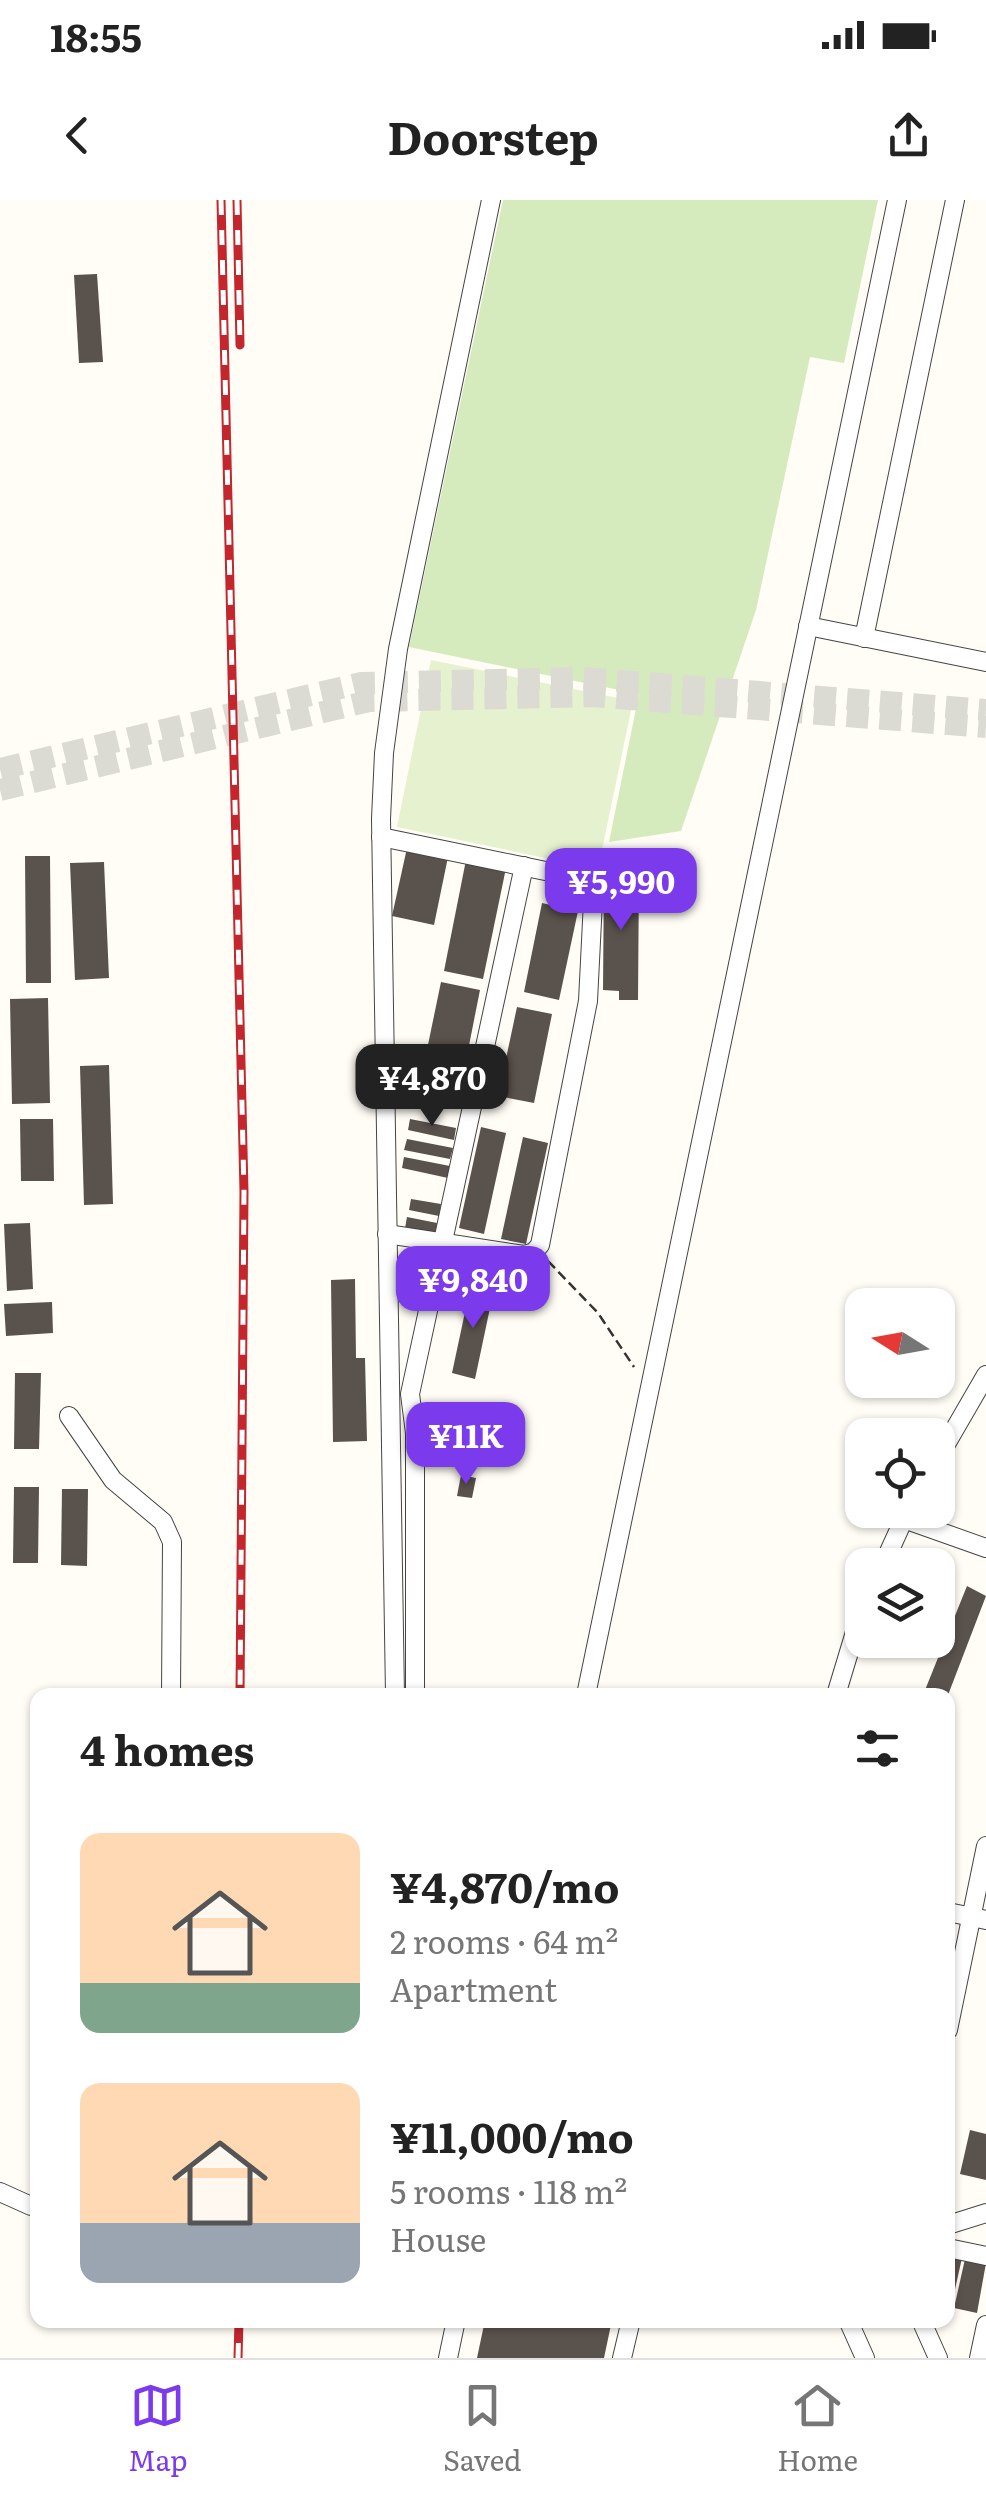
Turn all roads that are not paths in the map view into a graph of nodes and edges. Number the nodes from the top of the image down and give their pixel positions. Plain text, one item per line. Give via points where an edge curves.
1 (491, 200) edge
2 (896, 200) edge
3 (956, 200) edge
4 (808, 626) junction
5 (864, 638) junction
6 (986, 662) edge
7 (381, 837) junction
8 (524, 866) junction
9 (387, 1234) junction
10 (442, 1241) junction
11 (986, 1375) edge
12 (390, 1394) junction
13 (410, 1394) junction
14 (69, 1416) dead end
15 (955, 1429) edge
16 (939, 1528) edge
17 (986, 1548) edge
18 (847, 1658) edge
19 (171, 1688) edge
20 (394, 1688) edge
21 (415, 1688) edge
22 (587, 1688) edge
23 (838, 1688) edge
24 (986, 1846) edge
25 (978, 1919) edge
26 (955, 2004) edge
27 (0, 2192) edge
28 (30, 2206) edge
29 (986, 2212) edge
30 (955, 2223) edge
31 (955, 2249) edge
32 (986, 2256) edge
33 (986, 2326) edge
34 (454, 2328) edge
35 (629, 2328) edge
36 (852, 2328) edge
37 (925, 2328) edge
38 (448, 2358) edge
39 (622, 2358) edge
40 (866, 2358) edge
41 (938, 2358) edge
42 (979, 2358) edge

1 - 7 street via 398,649
2 - 4 street
3 - 5 street
4 - 5 street
4 - 22 street
5 - 6 street
7 - 8 street
7 - 9 street
8 - 10 street
8 - 10 street via 594,880 588,1001 540,1244 524,1254
9 - 10 street
9 - 12 street
10 - 13 street
11 - 15 street
12 - 13 street
12 - 20 street
13 - 21 street
14 - 19 street via 113,1480 163,1522 172,1542
16 - 17 street
18 - 23 street
24 - 25 street
25 - 26 street
27 - 28 street
29 - 30 street
31 - 32 street
33 - 42 street
34 - 38 street
35 - 39 street
36 - 40 street
37 - 41 street

